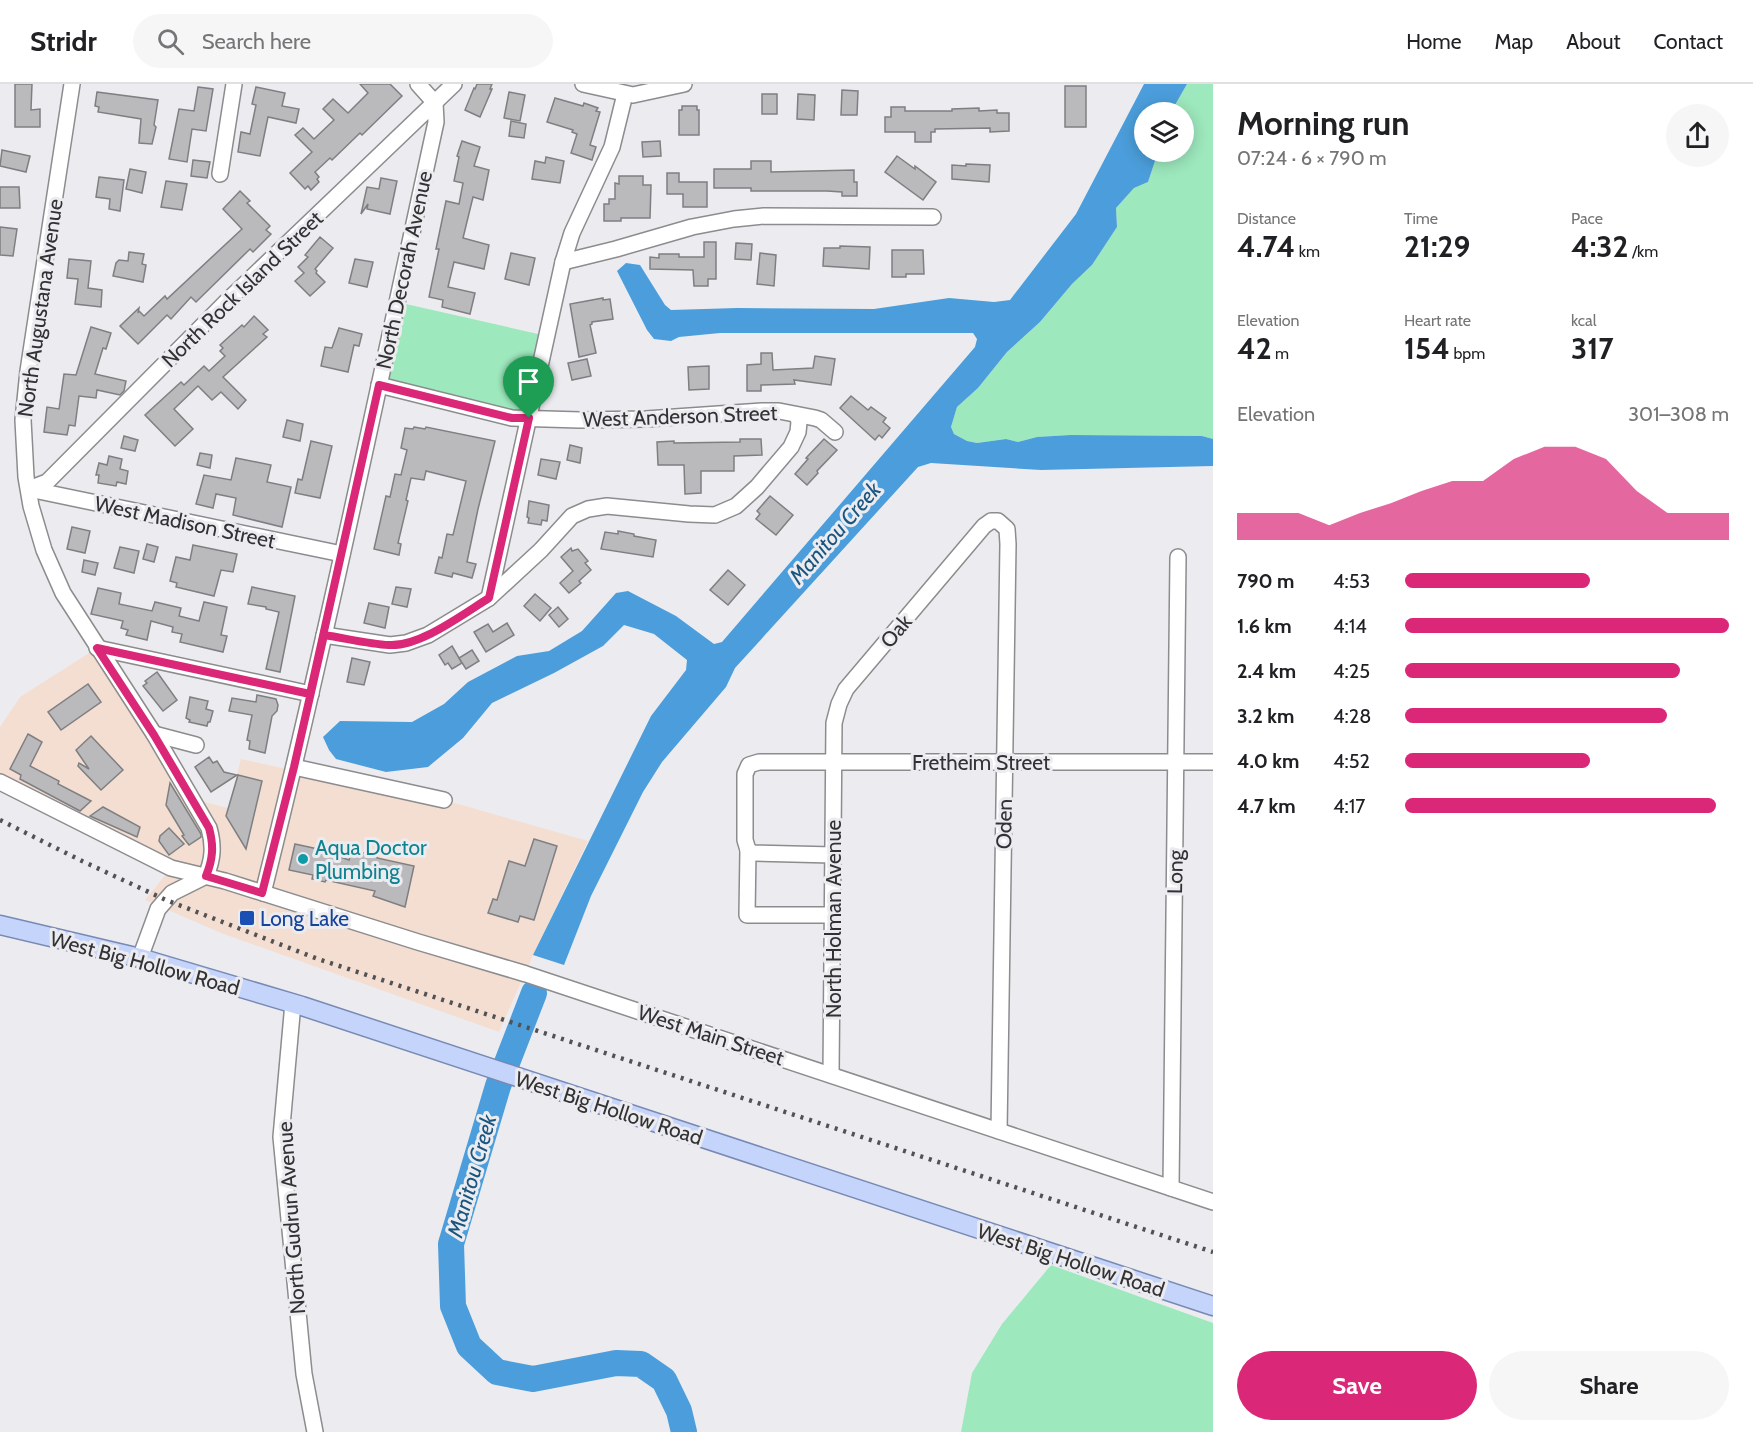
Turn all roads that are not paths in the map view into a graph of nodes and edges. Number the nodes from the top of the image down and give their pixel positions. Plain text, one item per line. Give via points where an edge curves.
1 (72, 84) edge
2 (234, 84) edge
3 (418, 84) edge
4 (454, 84) edge
5 (583, 84) edge
6 (684, 84) edge
7 (663, 87) edge
8 (625, 94) junction
9 (435, 103) junction
10 (220, 174) dead end
11 (933, 217) dead end
12 (563, 262) junction
13 (379, 385) junction
14 (797, 415) junction
15 (529, 418) junction
16 (835, 432) dead end
17 (28, 489) junction
18 (998, 521) joint
19 (342, 555) junction
20 (1178, 557) dead end
21 (489, 598) junction
22 (324, 635) junction
23 (97, 648) junction
24 (310, 694) junction
25 (154, 735) junction
26 (196, 745) dead end
27 (834, 762) junction
28 (1005, 762) junction
29 (1176, 762) junction
30 (1213, 762) edge
31 (294, 767) junction
32 (0, 782) edge
33 (444, 800) dead end
34 (748, 850) junction
35 (833, 855) junction
36 (206, 876) junction
37 (262, 893) junction
38 (832, 915) junction
39 (0, 925) edge
40 (140, 958) junction
41 (293, 1003) junction
42 (831, 1075) junction
43 (999, 1131) junction
44 (1171, 1188) junction
45 (1213, 1202) edge
46 (1213, 1306) edge
47 (315, 1432) edge

1 - 17 street, North Augustana Avenue via 28,372 23,420
2 - 10 street
3 - 9 street
4 - 9 street, North Rock Island Street
5 - 8 street
6 - 7 street
7 - 8 street
8 - 12 street via 612,147 572,233
9 - 13 street, North Decorah Avenue via 436,122
9 - 17 street, North Rock Island Street via 224,304 47,482
11 - 12 street via 734,219
12 - 15 street
13 - 15 street, West Anderson Street via 512,418
13 - 19 street, North Decorah Avenue
14 - 15 street, West Anderson Street via 762,411 646,419
14 - 16 street, West Anderson Street via 821,420
14 - 21 street via 798,432 791,447 758,487 736,506 716,515 607,506 588,509 572,516
15 - 21 street
17 - 19 street, West Madison Street
17 - 23 street, North Augustana Avenue via 44,550 63,593
18 - 27 street, Oak via 984,526 846,689 834,723
18 - 28 street, Oden via 1007,529 1008,544
19 - 22 street, North Decorah Avenue
20 - 29 street, Long
21 - 22 street via 406,644
22 - 24 street, North Decorah Avenue
23 - 24 street
23 - 25 street, North Augustana Avenue
24 - 31 street, North Decorah Avenue
25 - 26 street
25 - 36 street, North Augustana Avenue via 209,828 212,860
27 - 28 street, Fretheim Street
27 - 34 street, Fretheim Street via 749,765 745,774
27 - 35 street, North Holman Avenue
28 - 29 street, Fretheim Street
28 - 43 street, Oden
29 - 30 street, Fretheim Street
29 - 44 street, Long
31 - 33 street
31 - 37 street, North Decorah Avenue
32 - 36 street, West Main Street via 171,868
34 - 35 street
34 - 38 street via 747,915
35 - 38 street, North Holman Avenue
36 - 37 street, West Main Street
36 - 40 street via 172,893 158,909
37 - 42 street, West Main Street via 548,981
38 - 42 street, North Holman Avenue
39 - 40 main road, West Big Hollow Road
40 - 41 main road, West Big Hollow Road
41 - 46 main road, West Big Hollow Road
41 - 47 street, North Gudrun Avenue via 281,1137 304,1374
42 - 43 street, West Main Street
43 - 44 street, West Main Street
44 - 45 street, West Main Street

